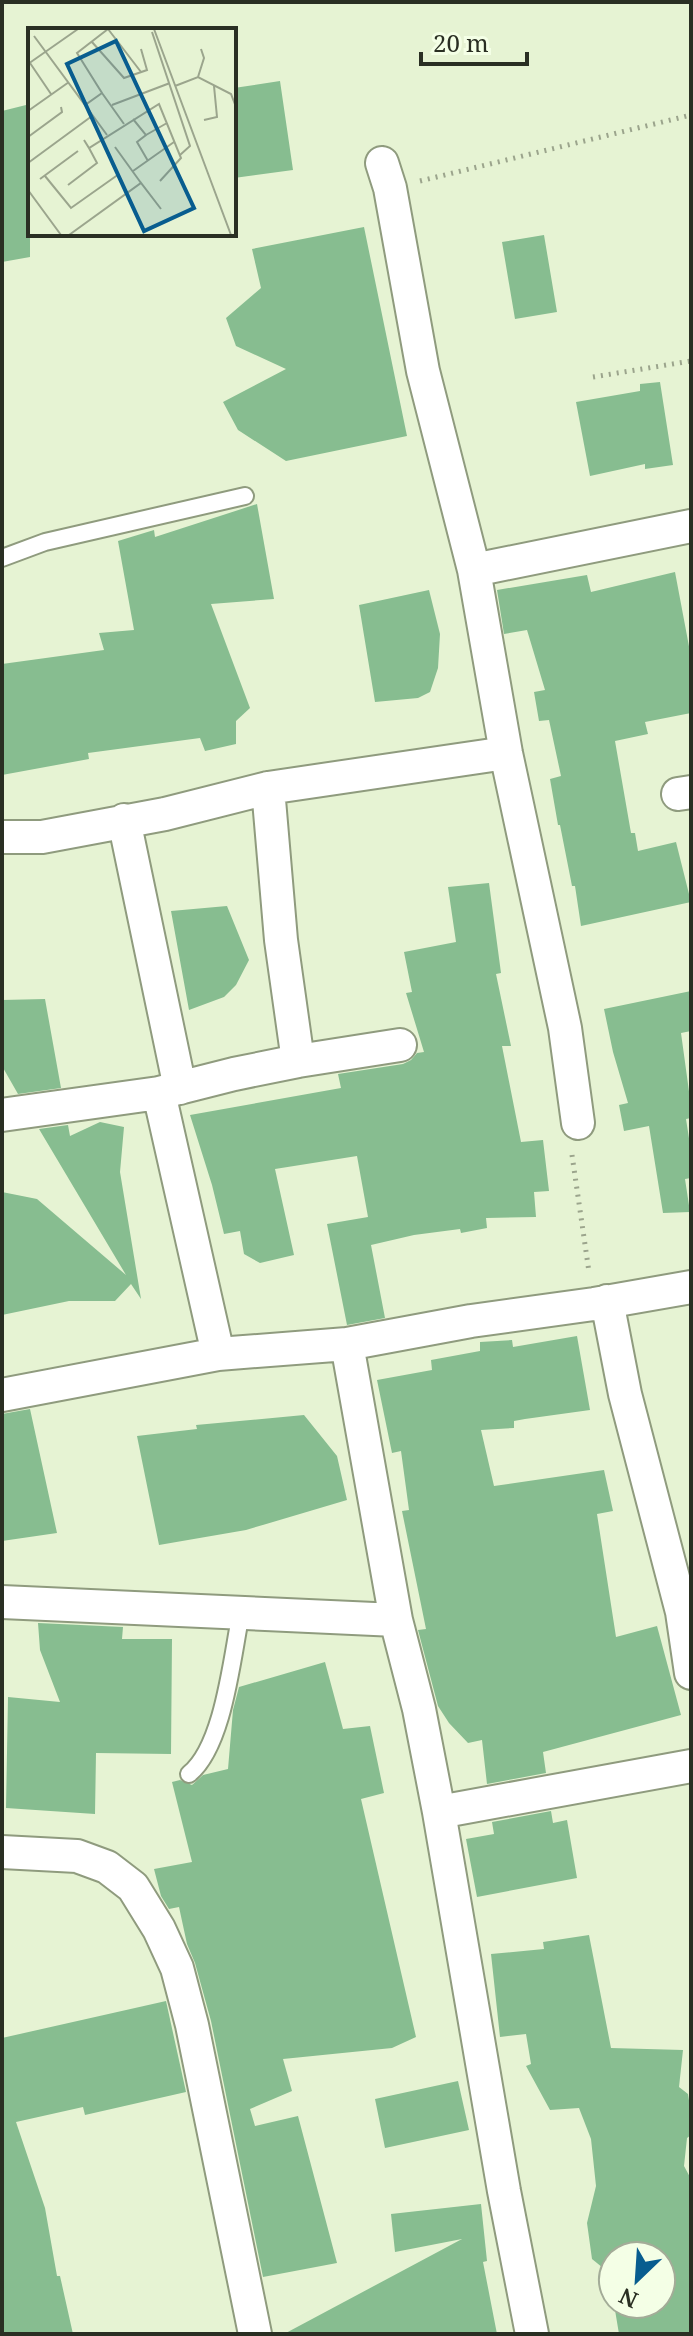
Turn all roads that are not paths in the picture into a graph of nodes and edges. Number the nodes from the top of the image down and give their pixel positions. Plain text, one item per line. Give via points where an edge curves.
1 (386, 176) road end
2 (245, 496) dead end
3 (691, 526) edge
4 (2, 558) edge
5 (474, 570) junction
6 (506, 753) junction
7 (268, 788) junction
8 (124, 820) junction
9 (2, 837) edge
10 (400, 1045) dead end
11 (298, 1061) junction
12 (170, 1091) junction
13 (2, 1115) edge
14 (578, 1123) road end
15 (691, 1287) edge
16 (600, 1302) junction
17 (347, 1344) junction
18 (218, 1354) junction
19 (2, 1395) edge
20 (2, 1602) edge
21 (686, 1610) edge
22 (241, 1613) junction
23 (396, 1620) junction
24 (691, 1673) edge
25 (691, 1766) edge
26 (189, 1774) dead end
27 (439, 1812) junction
28 (2, 1852) edge
29 (255, 2334) edge
30 (532, 2334) edge

1 - 5 street via 423,371
2 - 4 lane via 45,542
3 - 5 street
5 - 6 street
6 - 7 street
6 - 14 street via 565,1028
7 - 8 street
7 - 11 street
8 - 9 street via 42,837
8 - 12 street
10 - 11 street
11 - 12 street
12 - 13 street
12 - 18 street
15 - 16 street
16 - 17 street
16 - 21 street
17 - 18 street
17 - 23 street
18 - 19 street
20 - 22 street
21 - 24 street
22 - 23 street
22 - 26 lane via 217,1731
23 - 27 street
25 - 27 street
27 - 30 street
28 - 29 street via 77,1856 107,1867 133,1887 159,1929 177,1968 192,2025

